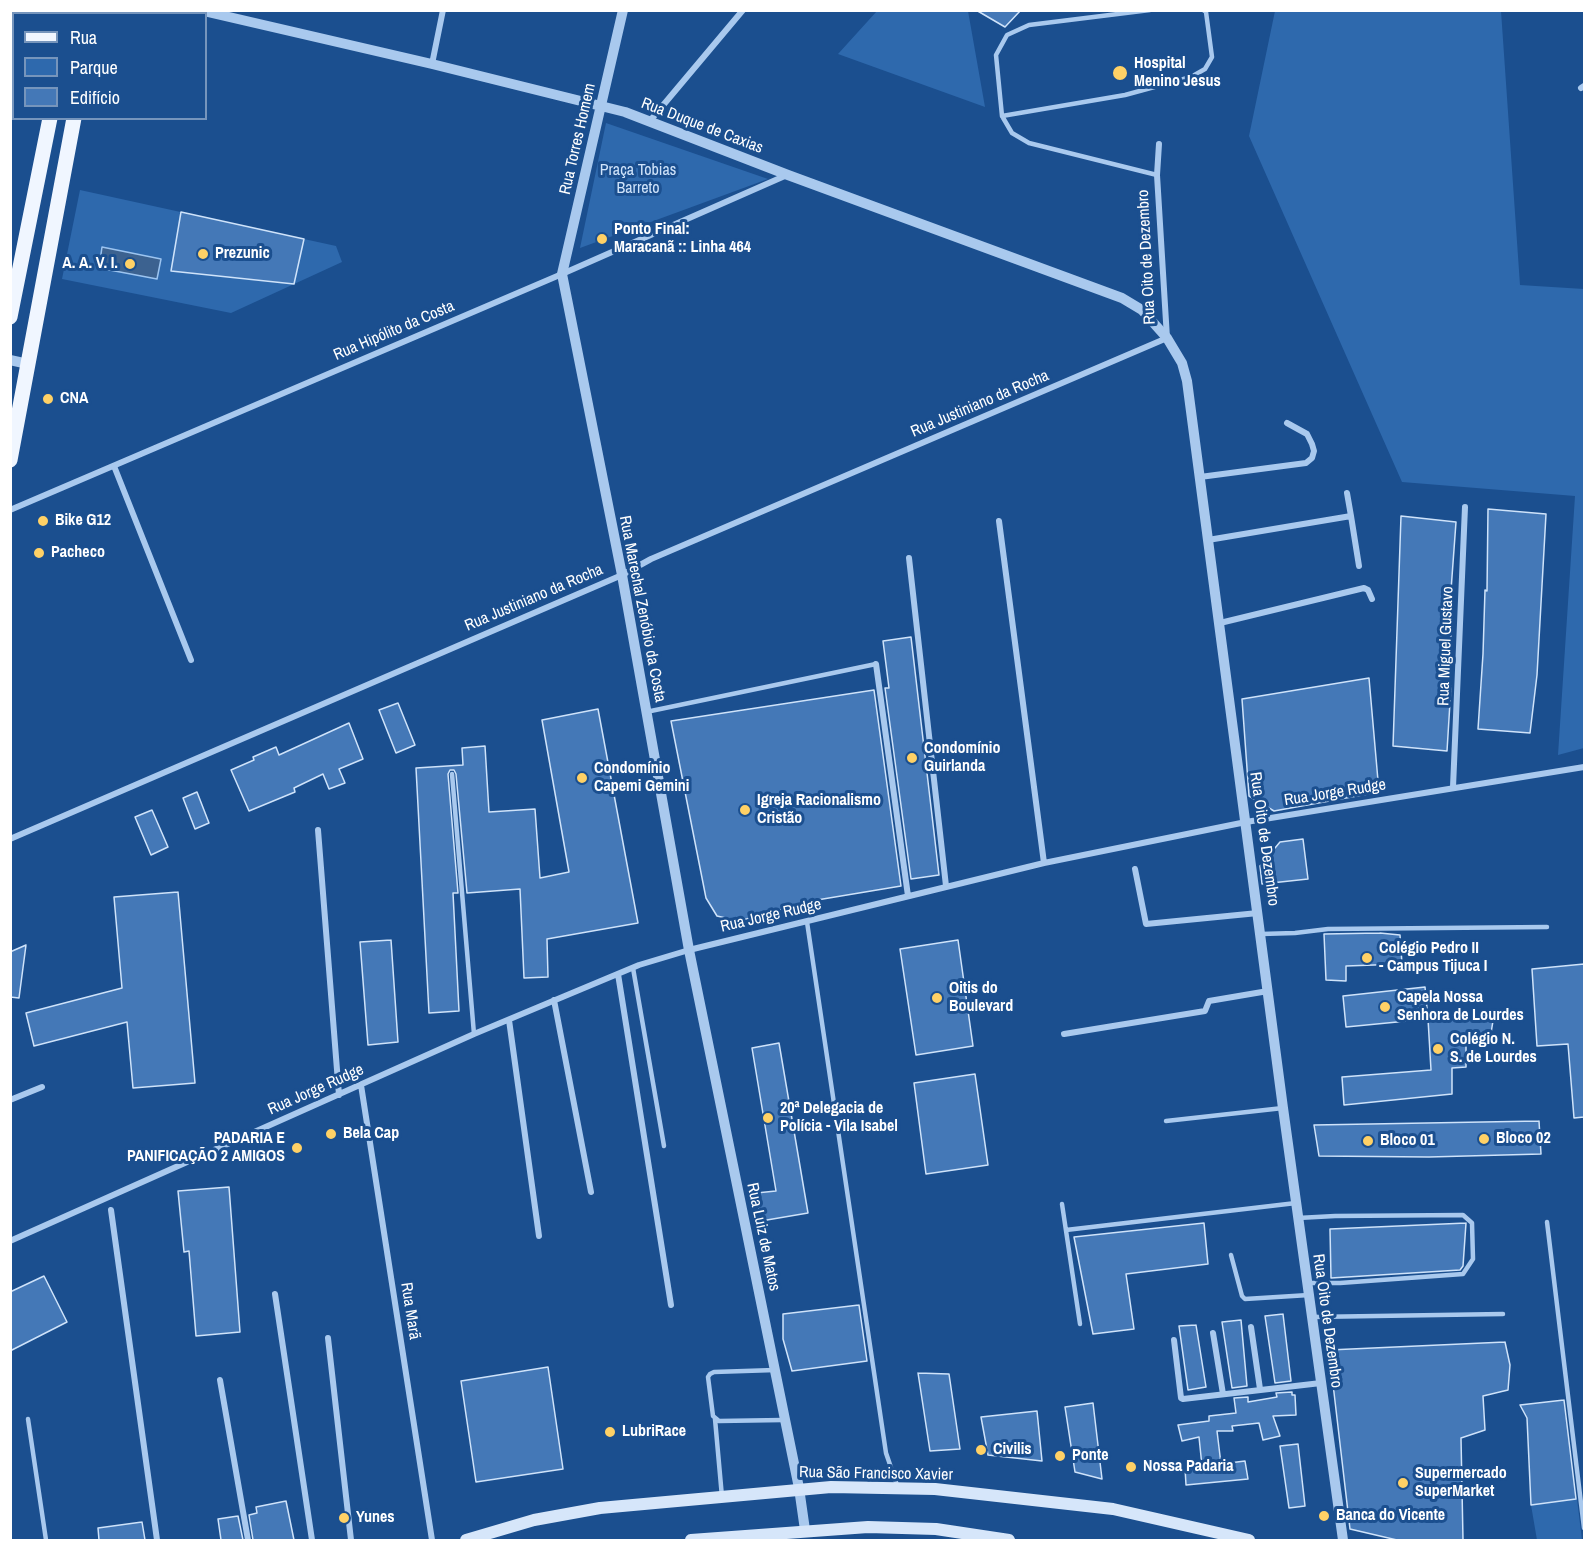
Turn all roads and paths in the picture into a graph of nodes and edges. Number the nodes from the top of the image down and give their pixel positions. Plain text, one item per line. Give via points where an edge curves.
1 (199, 10) edge
2 (443, 10) edge
3 (623, 10) edge
4 (743, 10) edge
5 (1150, 10) edge
6 (1203, 10) edge
7 (432, 64) junction
8 (602, 105) junction
9 (1002, 116) junction
10 (50, 120) edge
11 (74, 120) edge
12 (649, 122) junction
13 (1159, 144) dead end
14 (788, 175) junction
15 (1157, 175) junction
16 (562, 274) junction
17 (10, 317) edge
18 (1167, 338) junction
19 (10, 360) edge
20 (28, 364) junction
21 (1287, 423) dead end
22 (10, 460) edge
23 (114, 466) junction
24 (1200, 477) junction
25 (1347, 493) dead end
26 (1465, 507) dead end
27 (10, 510) edge
28 (1351, 516) junction
29 (999, 521) dead end
30 (1208, 540) junction
31 (909, 558) dead end
32 (1359, 566) dead end
33 (622, 575) junction
34 (1372, 599) dead end
35 (1220, 622) junction
36 (191, 660) dead end
37 (876, 664) joint
38 (646, 712) junction
39 (1584, 766) edge
40 (452, 774) dead end
41 (1453, 788) junction
42 (1246, 822) junction
43 (318, 830) dead end
44 (10, 839) edge
45 (1044, 863) junction
46 (1135, 869) dead end
47 (946, 886) junction
48 (908, 896) junction
49 (1258, 913) junction
50 (807, 922) junction
51 (1547, 927) dead end
52 (1261, 934) junction
53 (689, 950) junction
54 (633, 968) junction
55 (618, 974) junction
56 (1268, 991) junction
57 (554, 1000) junction
58 (509, 1020) junction
59 (474, 1034) junction
60 (1064, 1034) dead end
61 (361, 1085) junction
62 (42, 1087) dead end
63 (339, 1095) junction
64 (10, 1100) edge
65 (1283, 1108) junction
66 (1166, 1121) dead end
67 (664, 1146) dead end
68 (591, 1192) dead end
69 (1296, 1203) junction
70 (1062, 1204) dead end
71 (111, 1210) dead end
72 (1298, 1218) junction
73 (1547, 1222) dead end
74 (1066, 1230) junction
75 (539, 1236) dead end
76 (10, 1241) edge
77 (1231, 1255) dead end
78 (1308, 1289) junction
79 (275, 1294) dead end
80 (672, 1305) dead end
81 (1503, 1314) dead end
82 (1312, 1317) junction
83 (1080, 1324) dead end
84 (1251, 1327) dead end
85 (1213, 1333) dead end
86 (328, 1338) dead end
87 (1174, 1340) dead end
88 (775, 1370) junction
89 (220, 1380) dead end
90 (1321, 1383) junction
91 (1260, 1389) junction
92 (1222, 1394) junction
93 (28, 1419) dead end
94 (715, 1419) junction
95 (785, 1420) junction
96 (799, 1488) junction
97 (898, 1488) junction
98 (722, 1497) junction
99 (1584, 1528) edge
100 (805, 1530) junction
101 (773, 1537) edge
102 (1233, 1539) edge
103 (46, 1540) edge
104 (157, 1540) edge
105 (248, 1540) edge
106 (312, 1540) edge
107 (351, 1540) edge
108 (432, 1540) edge
109 (466, 1540) edge
110 (691, 1540) edge
111 (1009, 1540) edge
112 (1249, 1540) edge
113 (1343, 1540) edge

1 - 7 street, Rua Duque de Caxias
2 - 7 street
3 - 8 street, Rua Torres Homem
4 - 12 street
5 - 9 lane via 1029,26 1008,35 996,55
6 - 9 lane via 1212,57 1205,69 1191,77 1125,94
7 - 8 street, Rua Duque de Caxias
8 - 12 street, Rua Duque de Caxias
8 - 16 street, Rua Torres Homem
9 - 15 lane via 1012,133 1029,143
10 - 17 main road
11 - 20 main road
12 - 14 street, Rua Duque de Caxias
13 - 15 street, Rua Oito de Dezembro
14 - 16 street, Rua Hipólito da Costa
14 - 18 street, Rua Duque de Caxias via 1122,298 1142,310
15 - 18 street, Rua Oito de Dezembro
16 - 23 street, Rua Hipólito da Costa
16 - 33 street, Rua Marechal Zenóbio da Costa
18 - 24 street, Rua Oito de Dezembro via 1182,363 1187,381
18 - 33 street, Rua Justiniano da Rocha via 651,559
19 - 20 street
20 - 22 main road
21 - 24 street via 1306,434 1312,444 1312,458 1306,463
23 - 27 street, Rua Hipólito da Costa
23 - 36 street
24 - 30 street, Rua Oito de Dezembro
25 - 28 street
26 - 41 street, Rua Miguel Gustavo
28 - 30 street
28 - 32 street
29 - 45 street
30 - 35 street, Rua Oito de Dezembro
31 - 47 street
33 - 38 street, Rua Marechal Zenóbio da Costa
33 - 44 street, Rua Justiniano da Rocha
34 - 35 street via 1364,588
35 - 42 street, Rua Oito de Dezembro
37 - 38 lane
37 - 48 street
38 - 53 street, Rua Marechal Zenóbio da Costa
39 - 41 street, Rua Jorge Rudge
40 - 59 lane
41 - 42 street, Rua Jorge Rudge
42 - 45 street, Rua Jorge Rudge
42 - 49 street, Rua Oito de Dezembro
43 - 63 street
45 - 47 street, Rua Jorge Rudge
46 - 49 street via 1146,924
47 - 48 street, Rua Jorge Rudge
48 - 50 street, Rua Jorge Rudge
49 - 52 street, Rua Oito de Dezembro
50 - 53 street, Rua Jorge Rudge
50 - 97 lane via 886,1453
51 - 52 lane via 1328,928
52 - 56 street, Rua Oito de Dezembro
53 - 54 street, Rua Jorge Rudge
53 - 88 street, Rua Luiz de Matos
54 - 55 street, Rua Jorge Rudge
54 - 67 lane
55 - 57 street, Rua Jorge Rudge
55 - 80 street
56 - 60 street via 1209,1001 1205,1011
56 - 65 street, Rua Oito de Dezembro
57 - 58 street, Rua Jorge Rudge
57 - 68 street
58 - 59 street, Rua Jorge Rudge
58 - 75 street
59 - 61 street, Rua Jorge Rudge
61 - 63 street, Rua Jorge Rudge
61 - 108 street, Rua Marã
62 - 64 street
63 - 76 street, Rua Jorge Rudge
65 - 66 lane
65 - 69 street, Rua Oito de Dezembro
69 - 72 street, Rua Oito de Dezembro
69 - 74 lane
70 - 74 lane
71 - 104 street
72 - 78 street, Rua Oito de Dezembro
72 - 78 lane via 1463,1215 1472,1223 1473,1259 1463,1274
73 - 99 lane
74 - 83 lane
77 - 78 lane via 1245,1299
78 - 82 street, Rua Oito de Dezembro
79 - 106 street
81 - 82 lane
82 - 90 street, Rua Oito de Dezembro
84 - 91 street
85 - 92 street
86 - 107 street
87 - 92 street via 1181,1398
88 - 94 lane via 710,1374
88 - 95 street, Rua Luiz de Matos
89 - 105 street
90 - 91 street
90 - 113 street, Rua Oito de Dezembro
91 - 92 street
93 - 103 lane
94 - 95 lane
94 - 98 lane
95 - 96 street, Rua Luiz de Matos
96 - 97 main road, Rua São Francisco Xavier
96 - 98 main road, Rua São Francisco Xavier
96 - 100 street, Rua Luiz de Matos
97 - 102 main road, Rua São Francisco Xavier via 1113,1509
98 - 109 main road, Rua São Francisco Xavier via 600,1508 534,1520
100 - 101 main road
100 - 111 main road via 913,1527
101 - 110 main road
102 - 112 main road, Rua São Francisco Xavier

